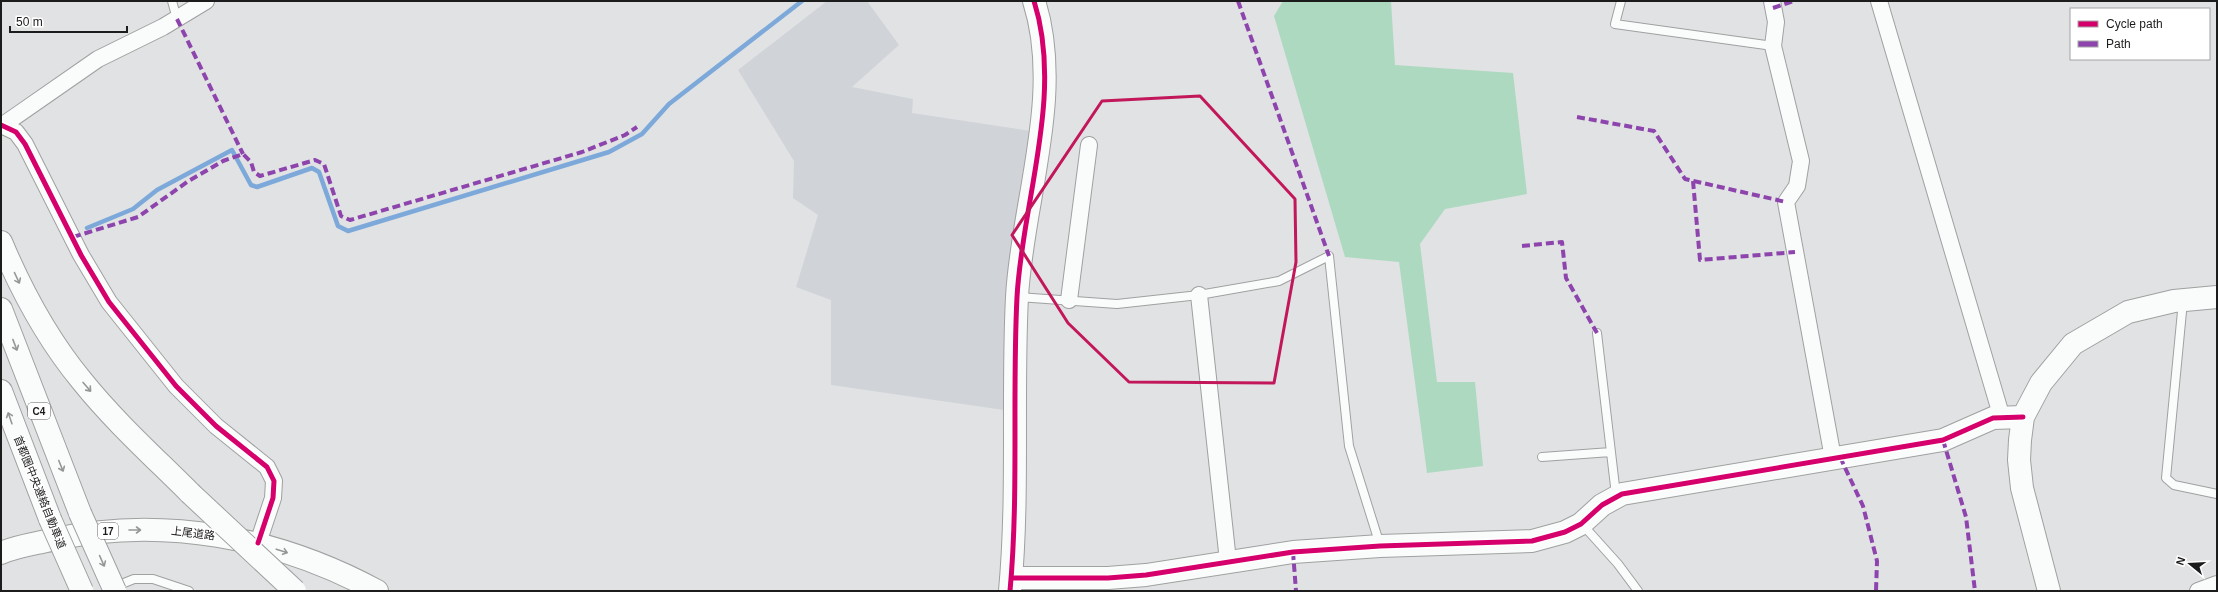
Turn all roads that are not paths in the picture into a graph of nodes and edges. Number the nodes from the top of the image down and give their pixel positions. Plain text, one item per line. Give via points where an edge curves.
1 (172, 1) edge
2 (206, 1) edge
3 (1034, 1) edge
4 (1621, 1) edge
5 (1772, 1) edge
6 (1879, 1) edge
7 (177, 19) junction
8 (1773, 46) junction
9 (2, 125) edge
10 (1089, 145) dead end
11 (1, 242) edge
12 (1199, 295) junction
13 (2217, 296) edge
14 (1017, 297) junction
15 (1069, 300) junction
16 (2183, 300) junction
17 (1, 308) edge
18 (1597, 333) dead end
19 (1, 391) edge
20 (2024, 417) junction
21 (2002, 418) junction
22 (1611, 452) junction
23 (1542, 457) dead end
24 (1833, 458) junction
25 (2217, 494) edge
26 (1616, 498) junction
27 (1581, 524) junction
28 (258, 544) junction
29 (1380, 546) junction
30 (1, 553) edge
31 (1228, 561) junction
32 (1010, 584) edge
33 (2217, 584) edge
34 (82, 591) edge
35 (104, 591) edge
36 (115, 591) edge
37 (189, 591) edge
38 (295, 591) edge
39 (377, 591) edge
40 (1638, 591) edge
41 (2049, 591) edge
42 (2198, 591) edge

1 - 7 lane
2 - 7 street
3 - 14 main road via 1042,24 1046,93
4 - 8 lane via 1615,24
5 - 8 street via 1776,22
6 - 21 street
7 - 9 street via 98,59
8 - 24 street via 1801,161 1797,186 1786,202
9 - 28 street via 16,132 25,144 81,255 109,302 139,341 176,386 216,426 267,467 274,481 274,498
10 - 15 street
11 -> 38 main road, bridge via 38,318 82,381 190,493
12 - 15 lane via 1116,304
12 - 29 lane via 1279,281 1329,256 1349,446
12 - 31 street
13 - 16 main road
14 - 15 lane
14 - 32 main road via 1014,528
16 - 20 main road via 2128,312 2072,344 2041,383
16 - 25 lane via 2166,478 2174,485
17 -> 36 main road, C4, bridge via 80,513
18 - 22 lane
34 -> 19 main road, 首都圏中央連絡自動車道 / C4, bridge via 50,519
20 - 21 main road
20 - 41 main road via 2020,440 2022,488
21 - 24 main road via 1993,418 1943,440
22 - 23 lane
22 - 26 lane
24 - 26 main road via 1641,490
26 - 27 main road via 1602,505
27 - 29 main road via 1565,532 1532,541
27 - 40 lane via 1618,564
30 -> 28 main road, 上尾道路 / 17 via 12,548 73,535 119,530 173,530
28 -> 39 main road, 上尾道路 / 17 via 316,562
29 - 31 main road via 1293,552
31 - 32 main road via 1146,574
33 - 42 street
35 - 37 lane via 134,579 153,579

